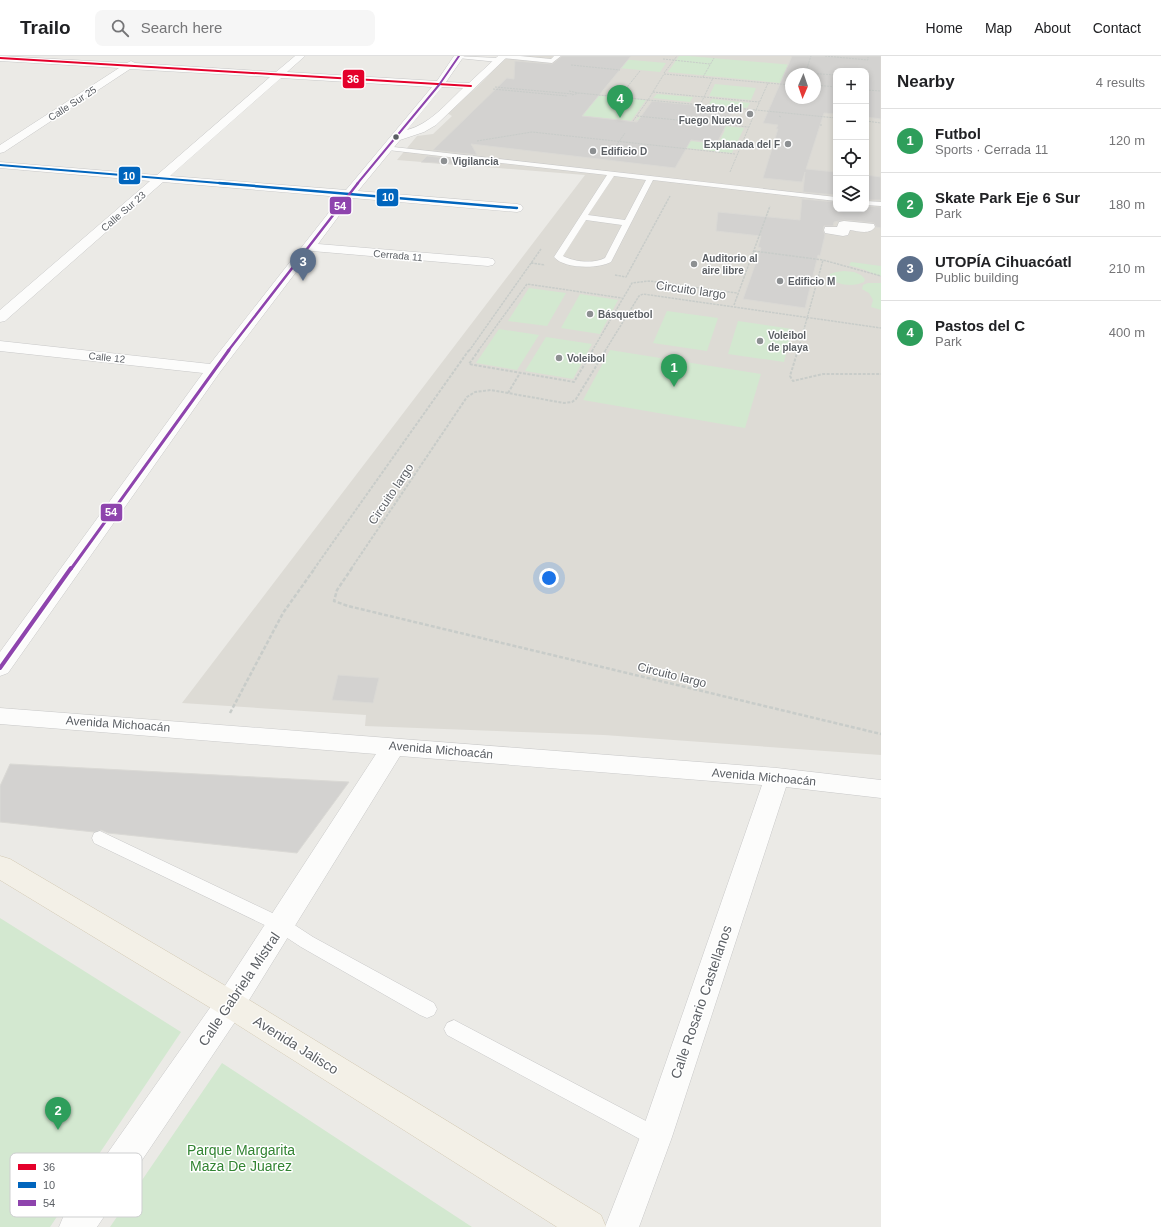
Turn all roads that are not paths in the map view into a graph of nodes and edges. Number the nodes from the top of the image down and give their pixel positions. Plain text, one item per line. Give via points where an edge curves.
1 (57, 56) edge
2 (144, 56) edge
3 (300, 56) edge
4 (459, 56) edge
5 (558, 56) edge
6 (517, 57) edge
7 (0, 58) edge
8 (501, 58) edge
9 (540, 58) edge
10 (48, 61) junction
11 (128, 66) junction
12 (278, 75) junction
13 (439, 85) junction
14 (471, 86) junction
15 (396, 137) junction
16 (388, 148) junction
17 (0, 150) edge
18 (0, 165) edge
19 (612, 174) junction
20 (162, 178) junction
21 (651, 178) junction
22 (350, 193) junction
23 (833, 199) edge
24 (869, 203) edge
25 (881, 204) edge
26 (516, 208) dead end
27 (584, 217) junction
28 (627, 223) junction
29 (869, 227) dead end
30 (830, 230) dead end
31 (309, 247) junction
32 (488, 262) dead end
33 (0, 318) edge
34 (0, 346) edge
35 (214, 369) junction
36 (0, 668) edge
37 (0, 716) edge
38 (394, 746) junction
39 (777, 777) junction
40 (881, 789) edge
41 (100, 838) dead end
42 (0, 867) edge
43 (281, 926) junction
44 (230, 1004) junction
45 (427, 1009) dead end
46 (454, 1029) dead end
47 (656, 1137) junction
48 (127, 1153) edge
49 (83, 1217) edge
50 (76, 1227) edge
51 (589, 1227) edge
52 (622, 1227) edge

1 - 10 street
2 - 11 street, Calle Sur 25
3 - 12 street, Calle Sur 23
4 - 8 lane
4 - 13 street
5 - 9 lane via 552,61
6 - 8 lane
6 - 9 lane
7 - 10 street
8 - 14 street
10 - 11 street
11 - 12 street
11 - 17 street, Calle Sur 25
12 - 13 street
12 - 20 street, Calle Sur 23
13 - 14 street
13 - 15 street
14 - 15 street via 432,123 420,130
15 - 16 street
16 - 19 lane
16 - 22 street
18 - 20 street
19 - 21 lane
19 - 27 lane
20 - 22 street
20 - 33 street, Calle Sur 23
21 - 23 lane
21 - 28 lane
22 - 26 street
22 - 31 street
24 - 25 lane
27 - 28 lane
27 - 28 lane via 560,252 558,256 562,260 604,263
29 - 30 street via 844,225 843,232
31 - 32 street, Cerrada 11
31 - 35 street
34 - 35 street, Calle 12
35 - 36 street
37 - 38 street, Avenida Michoacán
38 - 39 street, Avenida Michoacán
38 - 43 street, Calle Gabriela Mistral
39 - 40 street, Avenida Michoacán
39 - 47 street, Calle Rosario Castellanos
41 - 43 lane
42 - 44 main road, Avenida Jalisco
43 - 44 street, Calle Gabriela Mistral
43 - 45 lane
44 - 48 street, Calle Gabriela Mistral
44 - 51 main road, Avenida Jalisco
46 - 47 lane
47 - 52 street, Calle Rosario Castellanos
49 - 50 street, Calle Gabriela Mistral

